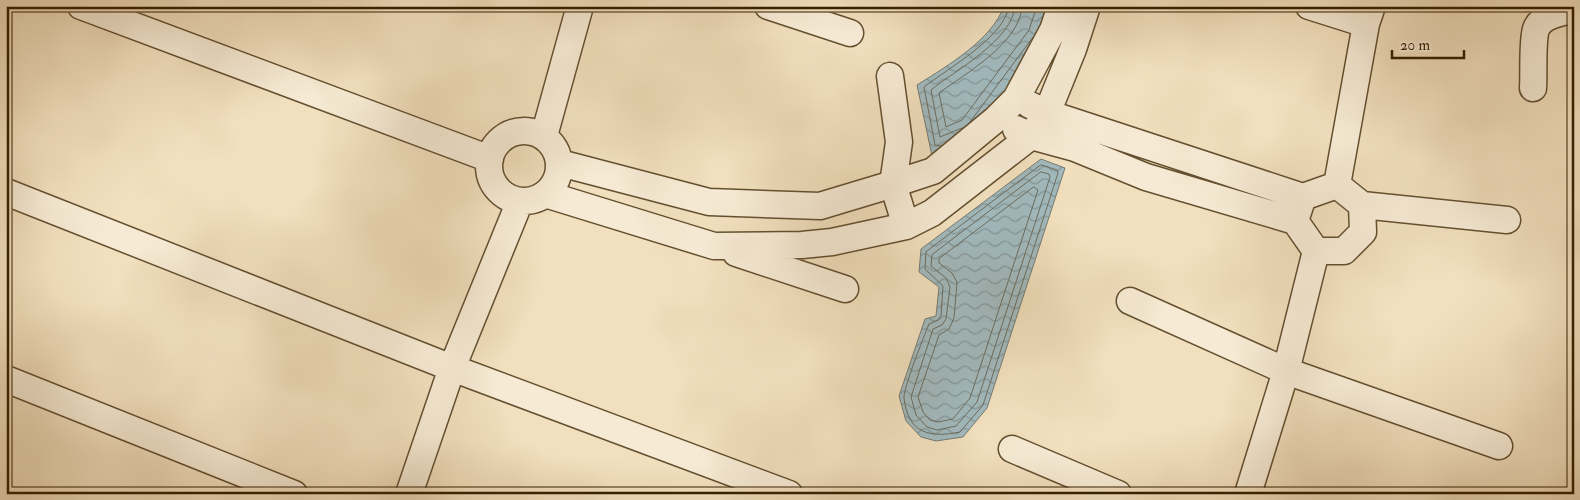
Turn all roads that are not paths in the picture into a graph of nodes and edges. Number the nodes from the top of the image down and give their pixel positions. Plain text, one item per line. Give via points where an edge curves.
1 (81, 6) edge
2 (580, 6) edge
3 (768, 6) edge
4 (1061, 6) edge
5 (1087, 6) edge
6 (1309, 6) edge
7 (1574, 11) edge
8 (1369, 15) edge
9 (850, 33) dead end
10 (890, 76) dead end
11 (1533, 88) dead end
12 (1016, 99) junction
13 (1047, 113) junction
14 (996, 119) junction
15 (544, 136) junction
16 (1030, 136) junction
17 (490, 158) junction
18 (560, 162) junction
19 (893, 184) junction
20 (1337, 185) junction
21 (6, 192) edge
22 (546, 194) junction
23 (520, 201) junction
24 (1362, 205) junction
25 (820, 206) junction
26 (1299, 209) junction
27 (1507, 220) dead end
28 (906, 226) junction
29 (832, 242) junction
30 (714, 246) junction
31 (1316, 251) junction
32 (845, 288) dead end
33 (1130, 301) dead end
34 (452, 368) junction
35 (1286, 371) junction
36 (6, 379) edge
37 (1499, 446) dead end
38 (1012, 450) dead end
39 (294, 494) edge
40 (409, 494) edge
41 (789, 494) edge
42 (1118, 494) edge
43 (1248, 494) edge

1 - 17 street
2 - 15 street
3 - 9 street
4 - 12 street via 1053,30
5 - 13 street
6 - 8 street
7 - 11 street via 1554,15 1542,21 1536,29
8 - 20 street
10 - 19 street via 899,142
12 - 13 street
12 - 14 street
13 - 16 street
13 - 26 street
14 - 16 street
14 - 19 street via 933,171
15 - 17 street via 528,131 510,133 494,148
15 - 18 street via 552,143
16 - 26 street via 1075,148 1146,177
16 - 28 street via 932,213
17 - 23 street via 492,181 509,198
18 - 22 street via 556,180
18 - 25 street via 709,202
19 - 25 street
19 - 28 street
20 - 24 street
20 - 26 street
21 - 34 street
22 - 23 street
22 - 30 street
23 - 34 street
24 - 27 street
24 - 31 street via 1363,232 1344,251
25 - 29 street
26 - 31 street
28 - 29 street
29 - 30 street
30 - 32 street
31 - 35 street
33 - 35 street
34 - 40 street
34 - 41 street
35 - 37 street
35 - 43 street
36 - 39 street
38 - 42 street

